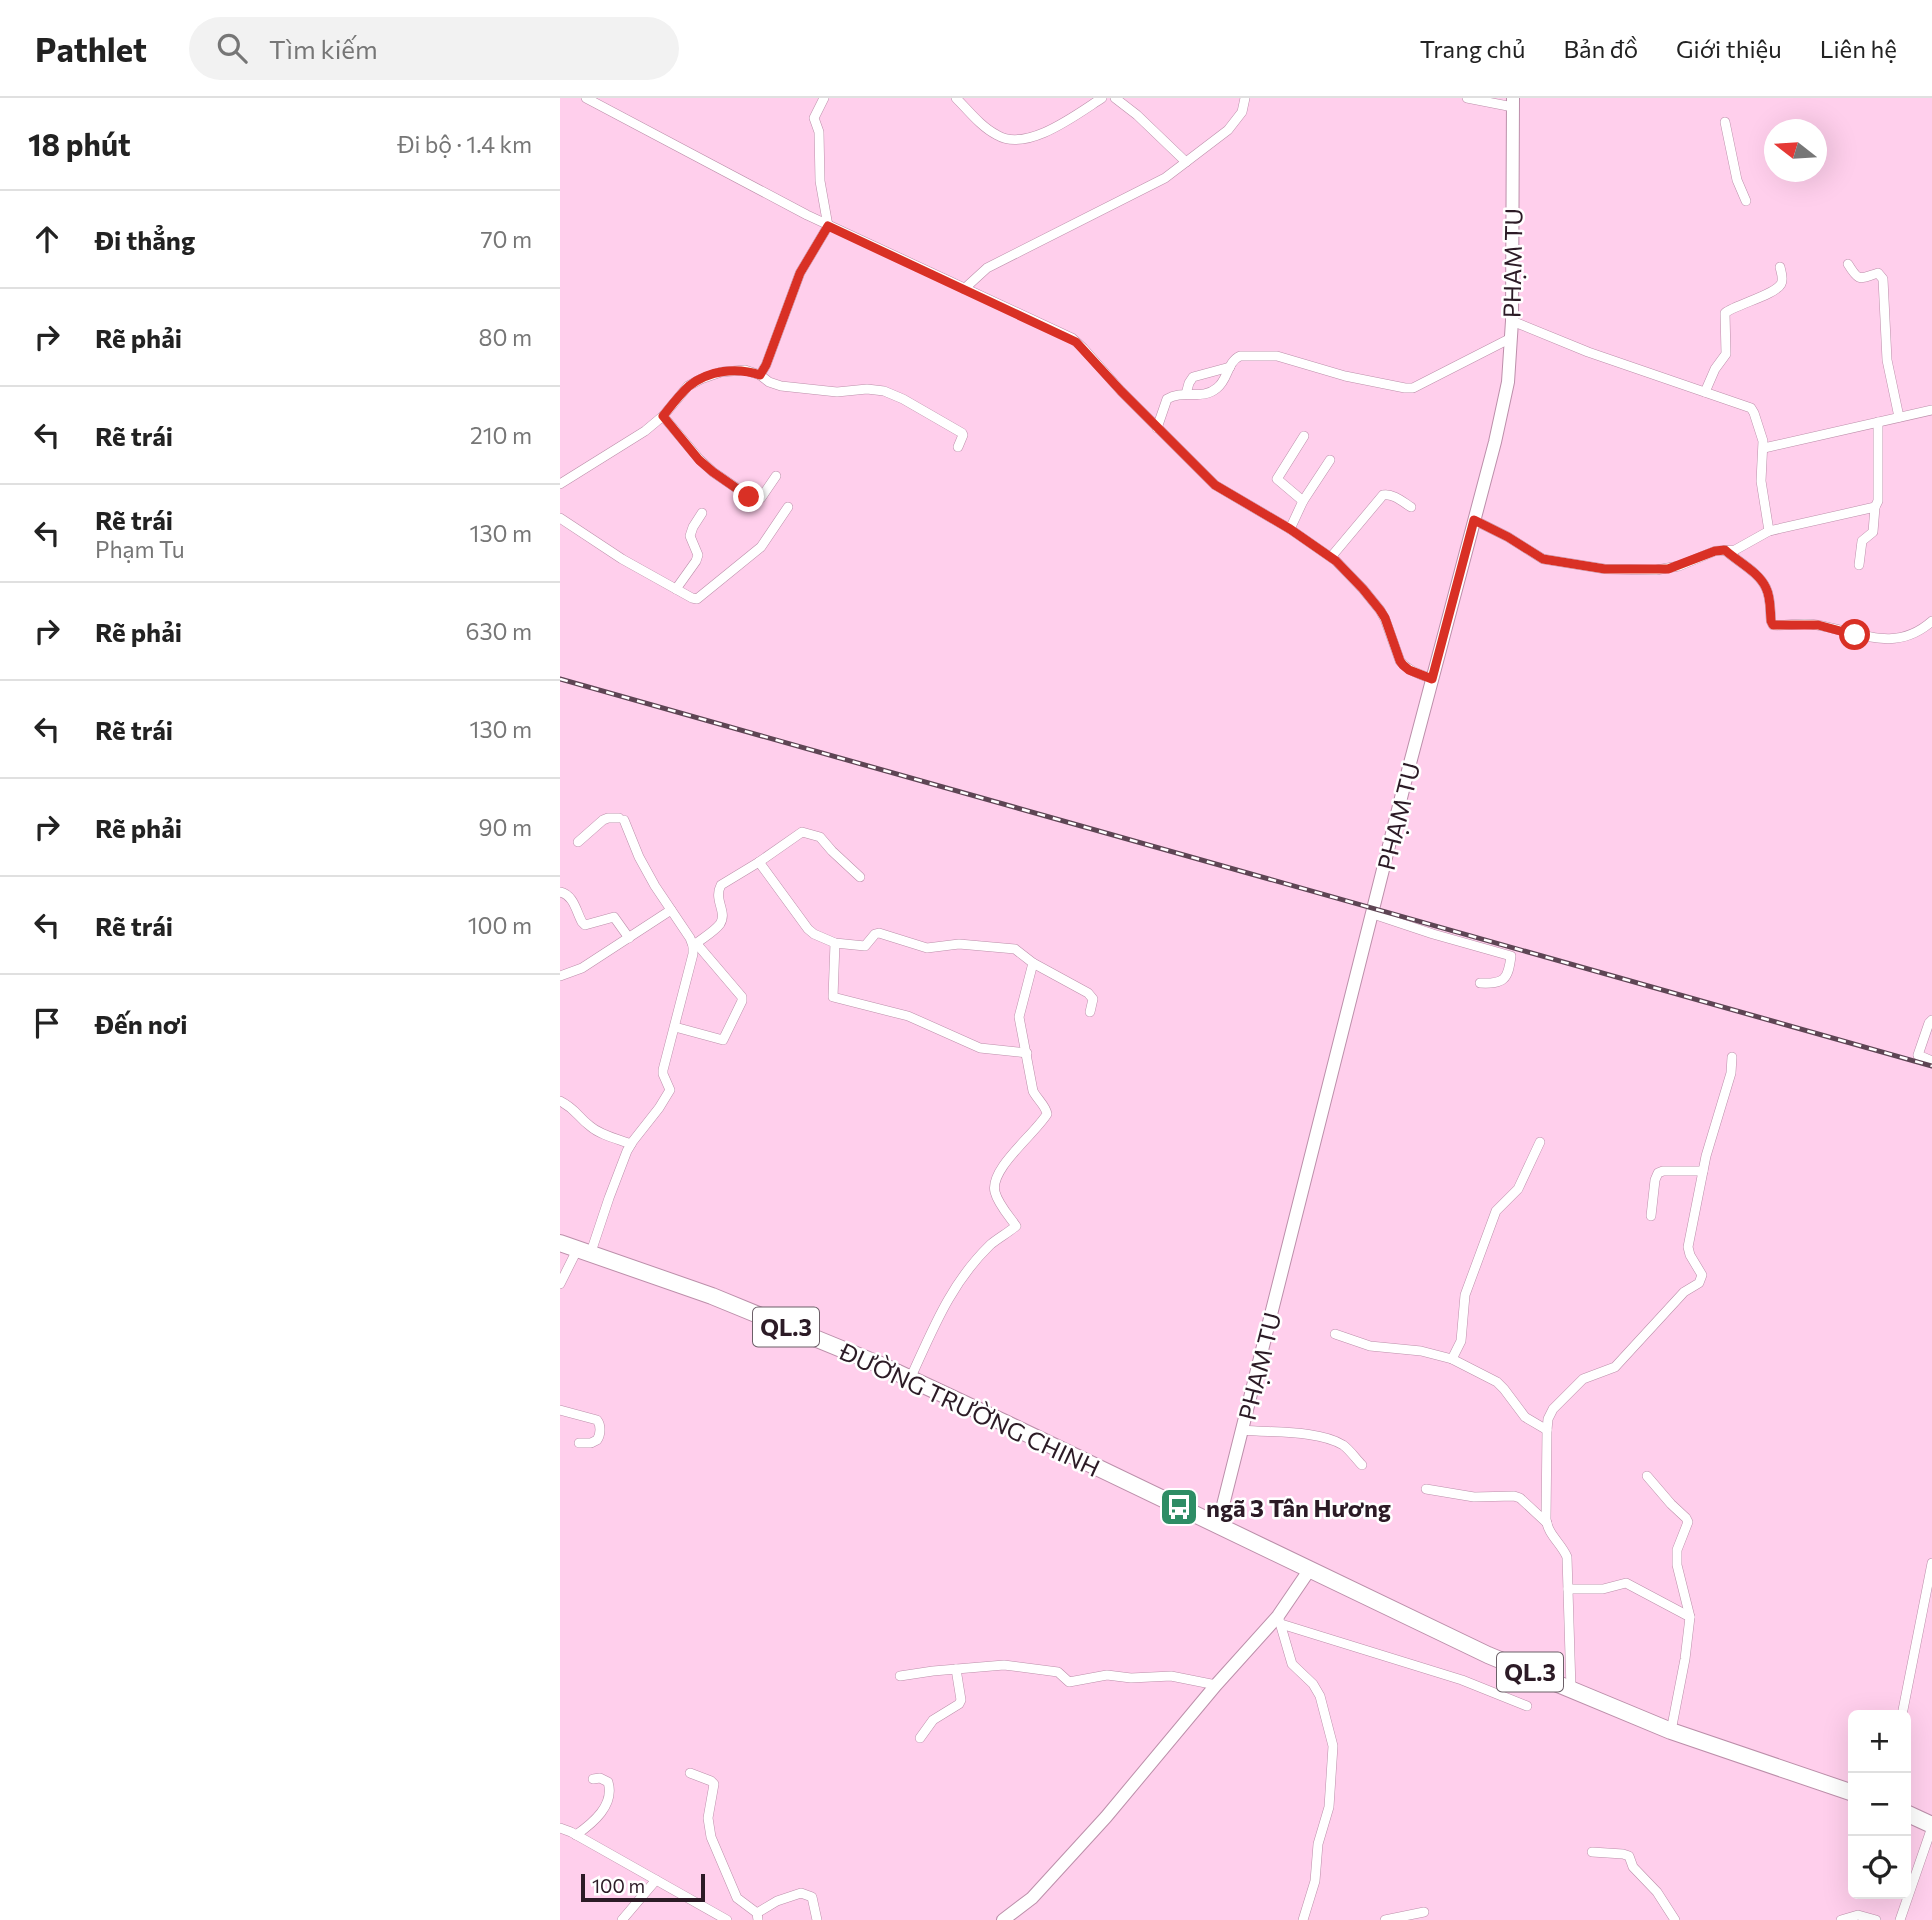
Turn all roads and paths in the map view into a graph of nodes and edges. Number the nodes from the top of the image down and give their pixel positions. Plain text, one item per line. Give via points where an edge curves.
1 (586, 98) edge
2 (824, 98) edge
3 (956, 98) edge
4 (1102, 98) edge
5 (1115, 98) edge
6 (1245, 98) edge
7 (1467, 98) edge
8 (1513, 102) edge
9 (1725, 122) dead end
10 (1186, 162) junction
11 (1746, 201) dead end
12 (828, 226) junction
13 (1848, 264) dead end
14 (1780, 267) dead end
15 (964, 289) junction
16 (1512, 321) junction
17 (1511, 338) junction
18 (1230, 367) junction
19 (760, 375) junction
20 (1705, 392) junction
21 (1186, 394) junction
22 (1932, 410) edge
23 (663, 416) junction
24 (1899, 417) junction
25 (1878, 422) junction
26 (1157, 428) junction
27 (1304, 436) dead end
28 (958, 447) dead end
29 (1764, 447) junction
30 (1330, 460) dead end
31 (776, 476) dead end
32 (560, 484) edge
33 (1303, 501) junction
34 (788, 507) dead end
35 (1411, 507) dead end
36 (1875, 507) junction
37 (702, 513) dead end
38 (560, 518) edge
39 (1474, 520) junction
40 (1290, 529) junction
41 (1769, 531) junction
42 (1725, 550) junction
43 (1331, 557) junction
44 (1859, 565) dead end
45 (676, 589) junction
46 (1932, 621) edge
47 (1432, 679) junction
48 (578, 842) dead end
49 (759, 862) junction
50 (860, 877) dead end
51 (560, 892) edge
52 (671, 910) junction
53 (1373, 914) junction
54 (629, 938) junction
55 (835, 943) junction
56 (695, 945) junction
57 (1032, 963) junction
58 (560, 976) edge
59 (1480, 983) dead end
60 (1090, 1012) dead end
61 (1932, 1020) edge
62 (675, 1027) junction
63 (1027, 1053) junction
64 (1732, 1057) dead end
65 (1932, 1061) edge
66 (560, 1101) edge
67 (1540, 1142) dead end
68 (631, 1144) junction
69 (1703, 1171) junction
70 (1651, 1216) dead end
71 (560, 1243) edge
72 (584, 1250) junction
73 (560, 1284) edge
74 (1335, 1335) dead end
75 (1452, 1359) junction
76 (909, 1378) junction
77 (561, 1410) edge
78 (560, 1421) edge
79 (1243, 1430) junction
80 (1546, 1430) junction
81 (579, 1443) dead end
82 (1362, 1465) dead end
83 (1647, 1476) dead end
84 (1426, 1489) dead end
85 (1547, 1523) junction
86 (1218, 1525) junction
87 (1932, 1563) edge
88 (1310, 1569) junction
89 (1568, 1589) junction
90 (1690, 1617) junction
91 (1280, 1620) junction
92 (956, 1669) junction
93 (900, 1676) dead end
94 (1216, 1685) junction
95 (1571, 1689) junction
96 (1527, 1706) dead end
97 (1903, 1710) edge
98 (1671, 1731) junction
99 (920, 1738) dead end
100 (690, 1773) dead end
101 (593, 1779) dead end
102 (1848, 1791) edge
103 (1911, 1816) edge
104 (1932, 1826) edge
105 (560, 1828) edge
106 (576, 1835) junction
107 (1592, 1852) dead end
108 (656, 1881) junction
109 (1424, 1912) dead end
110 (757, 1917) edge
111 (622, 1920) edge
112 (727, 1920) edge
113 (817, 1920) edge
114 (1003, 1920) edge
115 (1303, 1920) edge
116 (1385, 1920) edge
117 (1675, 1920) edge
118 (1841, 1920) edge
119 (1876, 1920) edge
120 (1900, 1920) edge

1 - 12 street
2 - 12 street via 814,118
3 - 4 street via 990,131 1007,139 1048,132
5 - 10 street
6 - 10 street via 1242,112 1228,130
7 - 8 street
8 - 16 street, PHẠM TU
9 - 11 street
10 - 15 street via 1135,194 988,268
12 - 15 street
12 - 19 street via 800,273
13 - 24 street via 1856,277 1878,273 1883,279 1886,360
14 - 20 street via 1779,286 1725,313 1726,354
15 - 26 street via 1076,342
16 - 17 street, PHẠM TU
16 - 20 street
17 - 18 street via 1405,388 1275,356 1240,356
17 - 39 street, PHẠM TU via 1506,392
18 - 21 street via 1193,377
18 - 21 street via 1217,388 1200,396
19 - 23 street via 745,370 701,379 688,386
19 - 28 street via 781,386 849,393 884,391 962,433
20 - 29 street via 1751,408
21 - 26 street via 1167,399
22 - 24 street
23 - 31 street via 699,460 754,500 761,498
23 - 32 street
24 - 25 street
25 - 29 street
25 - 36 street
26 - 40 street via 1215,485
27 - 33 street via 1277,479
29 - 41 street via 1762,481
30 - 33 street
33 - 40 street
34 - 45 street via 761,547 700,598
35 - 43 street via 1382,495
36 - 41 street
36 - 44 street via 1873,533 1862,541
37 - 45 street via 690,536 696,561
38 - 45 street
39 - 42 street via 1543,559 1605,569 1668,569
39 - 47 street, PHẠM TU
40 - 43 street
41 - 42 street via 1735,550
42 - 46 street via 1766,586 1773,625 1818,625 1894,639 1909,636
43 - 47 street via 1380,610 1403,665
47 - 53 street, PHẠM TU
48 - 52 street via 603,820 622,819
49 - 50 street via 803,832 820,837
49 - 55 street via 808,929
49 - 56 street via 721,885 720,924
51 - 54 street via 568,894 585,925 614,917
52 - 54 street
52 - 56 street
53 - 59 street via 1511,956 1503,980
53 - 79 street, PHẠM TU
54 - 58 street via 582,968
55 - 57 street via 865,946 875,934 883,933 928,948 954,944 1008,947
55 - 63 street via 833,997 908,1016 980,1048
56 - 62 street
56 - 62 street via 742,1001 723,1040
57 - 60 street via 1088,993 1093,999
57 - 63 street via 1019,1017
61 - 65 street via 1918,1055
62 - 68 street via 663,1070 670,1090
63 - 76 street via 1033,1091 1047,1114 1003,1167 994,1188 1016,1226 992,1244 952,1291
64 - 69 street
66 - 68 street via 596,1130
67 - 75 street via 1518,1189 1496,1210 1465,1296 1461,1341
68 - 72 street
69 - 70 street via 1658,1173
69 - 80 street via 1688,1247 1702,1279 1684,1292 1615,1367 1583,1379 1553,1409
71 - 72 highway, ĐƯỜNG TRƯỜNG CHINH / QL.3
72 - 73 street
72 - 76 highway, ĐƯỜNG TRƯỜNG CHINH / QL.3 via 712,1296
74 - 75 street via 1370,1346
75 - 80 street via 1497,1382 1525,1417
76 - 86 highway, ĐƯỜNG TRƯỜNG CHINH / QL.3
77 - 78 street
77 - 81 street via 600,1424 597,1440
79 - 82 street via 1329,1440 1345,1447
79 - 86 street, PHẠM TU
80 - 85 street
83 - 90 street via 1688,1522 1677,1550 1677,1565
84 - 85 street via 1474,1497 1514,1496
85 - 89 street via 1567,1557
86 - 88 highway, QL.3
87 - 97 street
88 - 91 street
88 - 95 highway, QL.3 via 1488,1655
89 - 90 street via 1603,1589 1626,1583
89 - 95 street
90 - 98 street
91 - 94 street
91 - 96 street
91 - 115 street via 1292,1664 1320,1696 1333,1746 1329,1807
92 - 93 street
92 - 94 street via 1013,1666 1058,1672 1069,1682 1107,1675 1171,1676
92 - 99 street via 960,1704 933,1720
94 - 114 street via 1106,1817 1032,1898
95 - 98 highway, QL.3
98 - 102 highway, QL.3
100 - 110 street via 714,1784 708,1818 711,1837 737,1898
101 - 106 street via 608,1782 607,1800 597,1819
103 - 104 highway
104 - 120 street
105 - 106 street
106 - 108 street
107 - 117 street via 1629,1856
108 - 111 street
108 - 112 street
109 - 116 street
110 - 113 street via 777,1901 801,1893 812,1897
118 - 119 street via 1858,1915

